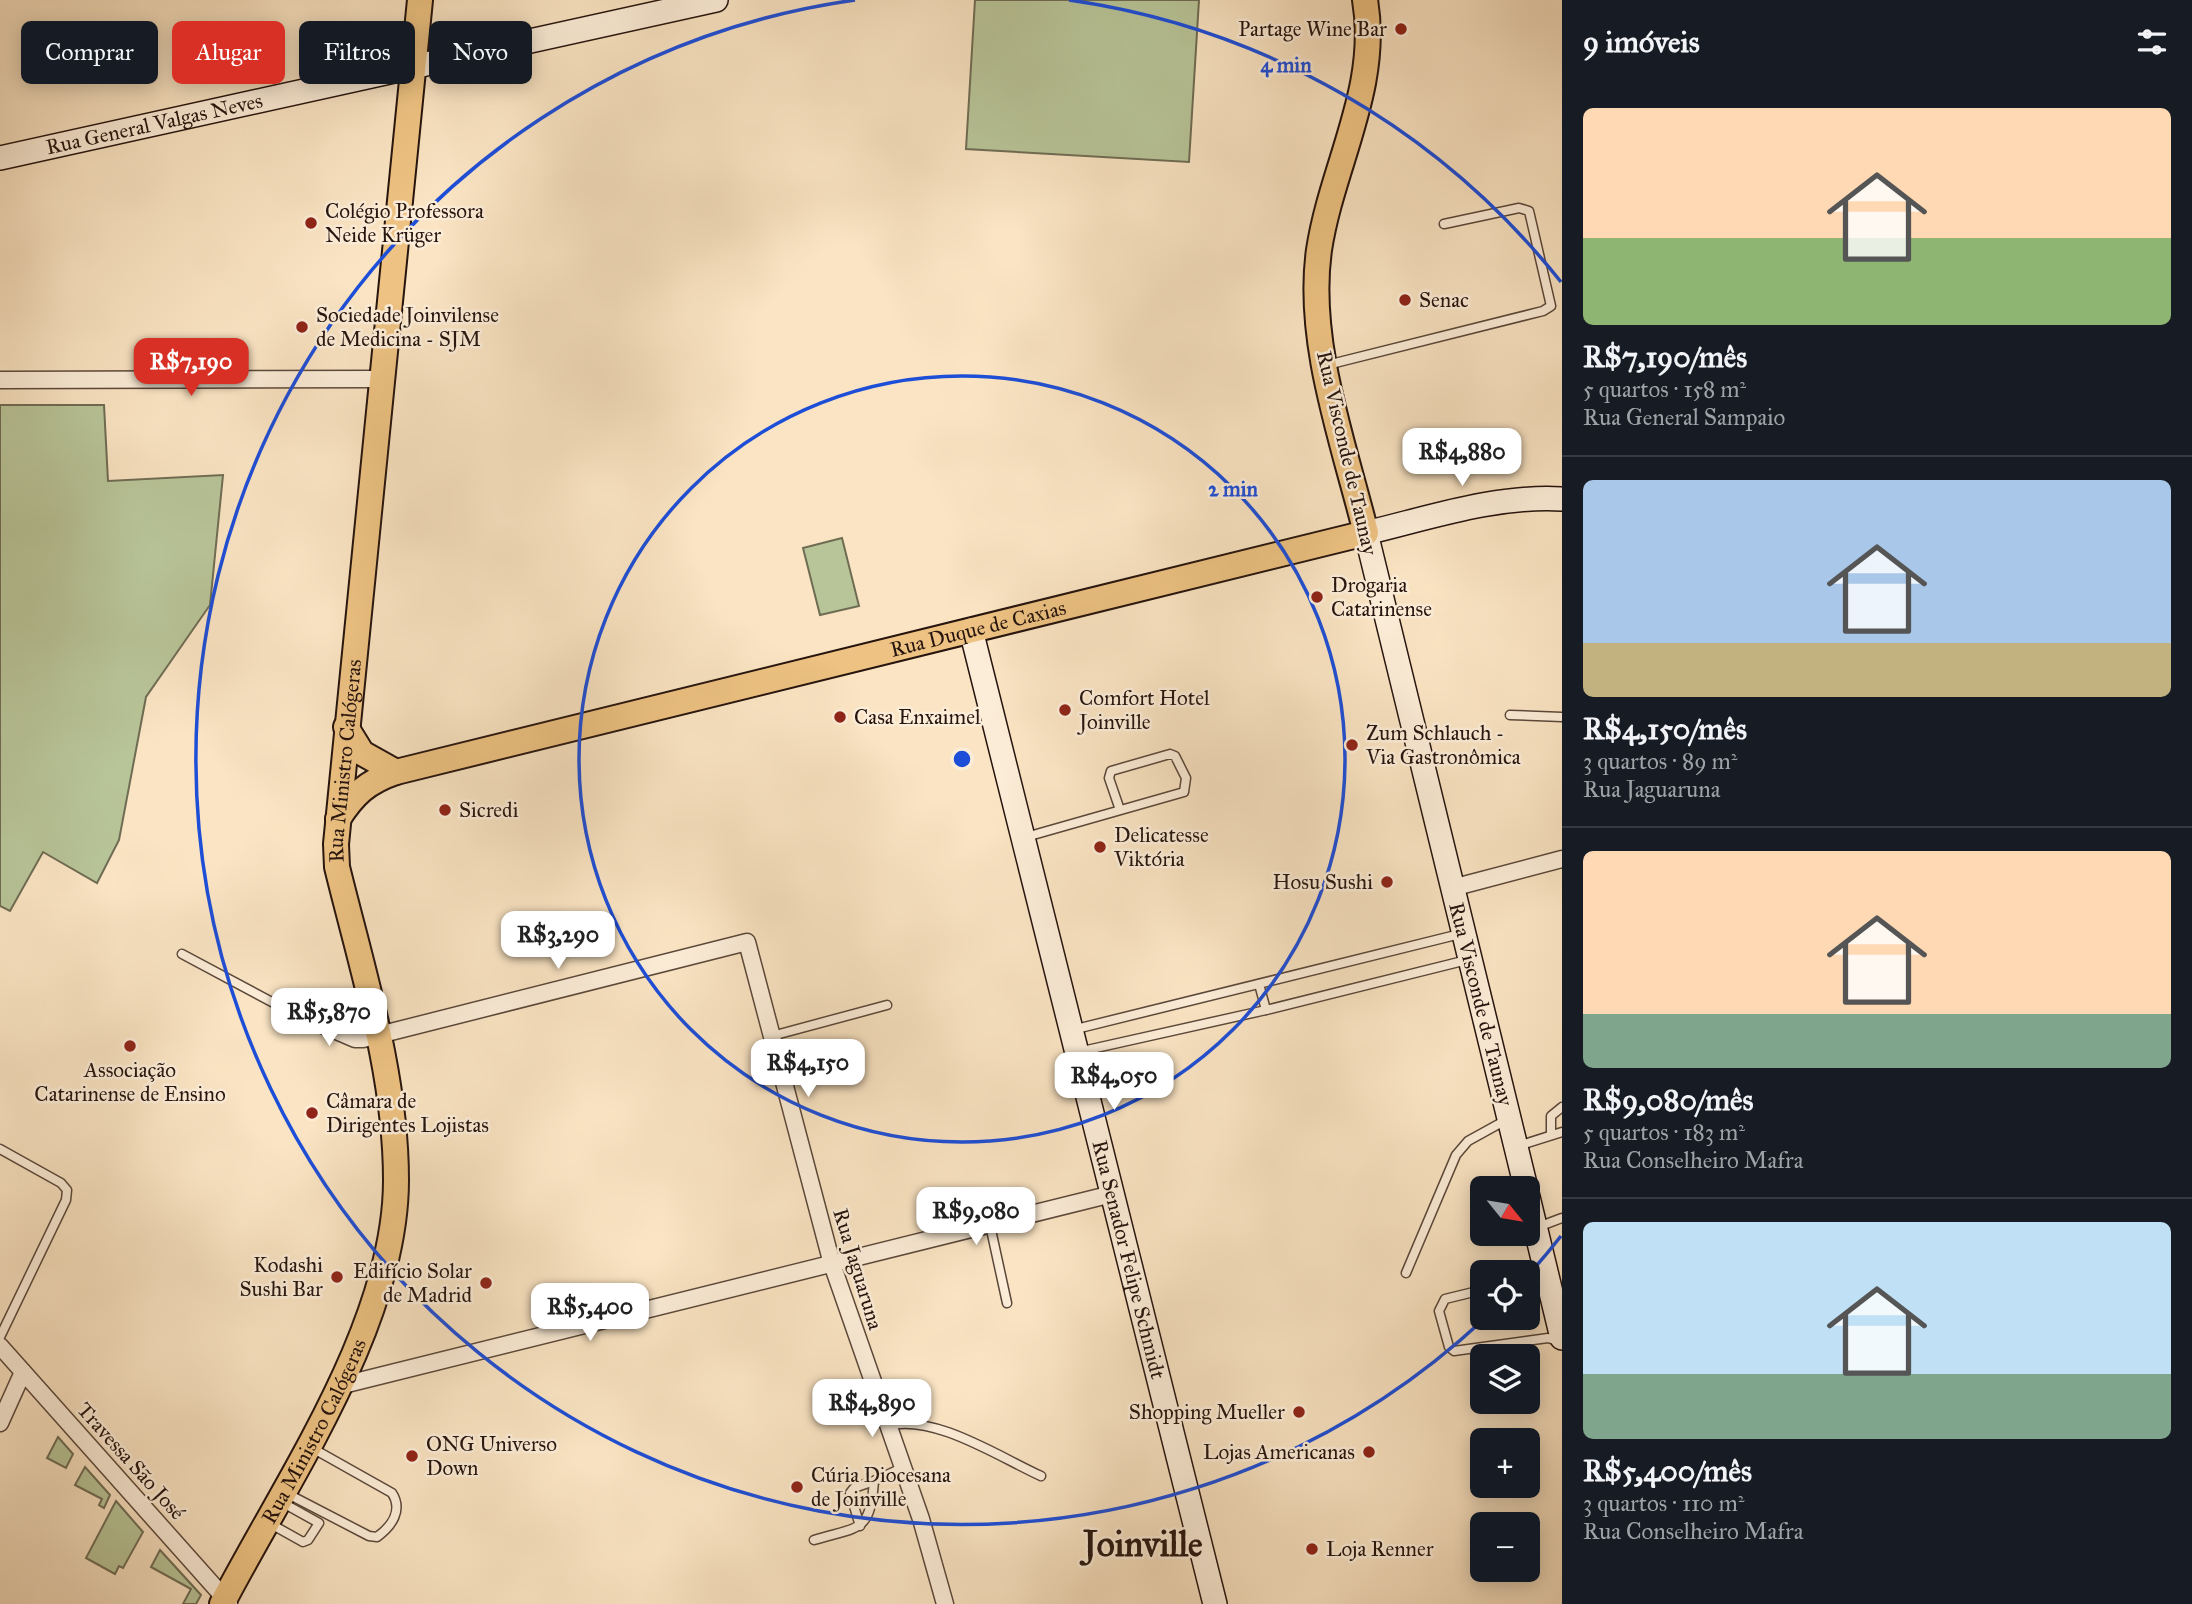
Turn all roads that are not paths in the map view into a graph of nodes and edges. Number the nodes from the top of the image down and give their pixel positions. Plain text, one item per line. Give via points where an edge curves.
1 (420, 0) edge
2 (716, 0) edge
3 (1365, 0) edge
4 (415, 56) edge
5 (415, 67) edge
6 (337, 84) edge
7 (412, 84) edge
8 (0, 158) edge
9 (1444, 224) dead end
10 (1325, 365) junction
11 (382, 379) junction
12 (0, 380) edge
13 (1562, 499) edge
14 (1366, 533) junction
15 (971, 631) junction
16 (1510, 715) dead end
17 (1562, 717) edge
18 (346, 727) junction
19 (396, 772) junction
20 (1120, 810) junction
21 (338, 819) junction
22 (1023, 837) junction
23 (1562, 859) edge
24 (1452, 888) junction
25 (1463, 933) junction
26 (182, 954) dead end
27 (1470, 959) junction
28 (1259, 984) junction
29 (887, 1005) dead end
30 (285, 1009) joint
31 (1266, 1010) junction
32 (377, 1036) junction
33 (772, 1036) junction
34 (1074, 1041) junction
35 (1562, 1107) edge
36 (1509, 1119) junction
37 (1562, 1132) edge
38 (1551, 1135) junction
39 (1516, 1147) junction
40 (0, 1150) edge
41 (1523, 1176) edge
42 (1112, 1195) junction
43 (1562, 1218) edge
44 (990, 1225) junction
45 (1540, 1226) edge
46 (1539, 1246) edge
47 (832, 1264) junction
48 (1406, 1273) dead end
49 (1547, 1284) edge
50 (1470, 1293) edge
51 (1007, 1303) dead end
52 (0, 1336) edge
53 (1562, 1340) edge
54 (0, 1346) edge
55 (23, 1372) junction
56 (338, 1386) junction
57 (0, 1423) edge
58 (887, 1426) junction
59 (308, 1446) junction
60 (902, 1468) junction
61 (1041, 1476) dead end
62 (874, 1481) junction
63 (276, 1505) junction
64 (321, 1519) junction
65 (860, 1527) junction
66 (814, 1540) dead end
67 (226, 1602) edge
68 (945, 1604) edge
69 (1215, 1604) edge

1 - 4 main road, Rua Ministro Calógeras
2 - 5 main road, Rua General Valgas Neves
3 - 10 main road, Rua Visconde de Taunay via 1365,78 1323,228 1316,278 1315,305
6 - 8 main road, Rua General Valgas Neves
7 - 11 main road, Rua Ministro Calógeras
9 - 10 lane via 1519,208 1529,211 1551,306
10 - 14 main road, Rua Visconde de Taunay
11 - 12 street
11 - 18 main road, Rua Ministro Calógeras
13 - 14 main road, Rua Duque de Caxias via 1496,503
14 - 15 main road, Rua Duque de Caxias
14 - 24 main road, Rua Visconde de Taunay
15 - 19 main road, Rua Duque de Caxias
15 - 22 main road, Rua Senador Felipe Schmidt
16 - 17 lane
18 - 19 main road via 362,753
18 - 21 main road, Rua Ministro Calógeras
19 - 21 main road, Rua Duque de Caxias via 368,783
20 - 20 lane via 1109,778 1111,771 1175,756 1186,778 1184,792
20 - 22 lane
21 - 32 main road, Rua Ministro Calógeras via 337,867
22 - 34 main road, Rua Senador Felipe Schmidt
23 - 24 street
24 - 25 main road, Rua Visconde de Taunay
25 - 27 main road, Rua Visconde de Taunay
25 - 28 lane
26 - 30 lane
27 - 31 lane
27 - 36 main road, Rua Visconde de Taunay
28 - 31 lane
28 - 34 lane
29 - 33 lane
30 - 32 street via 355,1040
31 - 34 lane
32 - 33 street, Rua Jaguaruna via 747,942
32 - 56 main road, Rua Ministro Calógeras via 395,1140 393,1223 378,1292
33 - 47 street, Rua Jaguaruna
34 - 42 main road, Rua Senador Felipe Schmidt
35 - 38 lane via 1551,1116
36 - 39 main road, Rua Visconde de Taunay
36 - 48 lane via 1468,1141 1456,1156
37 - 38 lane
38 - 39 lane
39 - 41 main road, Rua Visconde de Taunay
40 - 52 lane via 67,1190
42 - 44 street
42 - 69 main road, Rua Senador Felipe Schmidt
43 - 45 lane
44 - 47 street
44 - 51 lane
46 - 49 main road
47 - 56 street
47 - 58 street, Rua Jaguaruna
49 - 53 main road
50 - 53 lane via 1445,1299 1439,1311 1449,1347 1454,1350
54 - 55 street, Travessa São José
55 - 57 street
55 - 67 street, Travessa São José
56 - 59 main road, Rua Ministro Calógeras
58 - 60 street, Rua Jaguaruna
58 - 61 lane via 905,1421 930,1425
59 - 63 main road, Rua Ministro Calógeras
59 - 64 lane via 397,1500 393,1522 377,1536
60 - 62 lane
60 - 68 street, Rua Jaguaruna
62 - 65 lane via 871,1513
62 - 65 lane via 850,1493
63 - 64 lane
63 - 64 lane via 306,1542
63 - 67 main road, Rua Ministro Calógeras
65 - 66 lane

